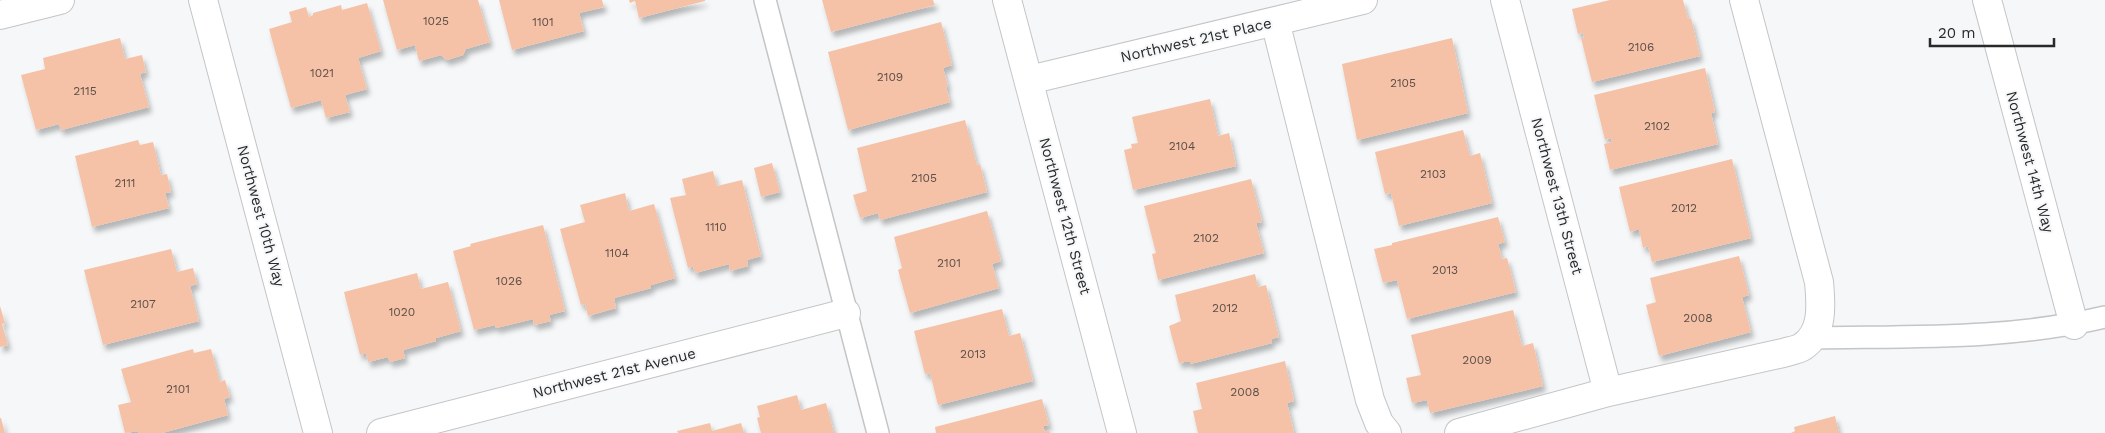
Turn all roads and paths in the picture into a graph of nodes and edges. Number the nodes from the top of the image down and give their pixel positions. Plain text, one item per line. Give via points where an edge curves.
1 (60, 0) edge
2 (204, 0) edge
3 (765, 0) edge
4 (1007, 0) edge
5 (1364, 0) edge
6 (1505, 0) edge
7 (1744, 0) edge
8 (1987, 0) edge
9 (0, 15) edge
10 (1275, 21) junction
11 (1028, 80) junction
12 (846, 313) junction
13 (2105, 317) edge
14 (2074, 325) junction
15 (1811, 338) junction
16 (1608, 392) junction
17 (318, 433) edge
18 (381, 433) edge
19 (878, 433) edge
20 (1122, 433) edge
21 (1387, 433) edge
22 (1459, 433) edge

1 - 9 street
2 - 17 street, Northwest 10th Way
3 - 12 lane
4 - 11 street, Northwest 12th Street
5 - 10 street, Northwest 21st Place
6 - 16 street, Northwest 13th Street
7 - 15 street via 1819,282 1822,306 1819,324
8 - 14 street, Northwest 14th Way
10 - 11 street, Northwest 21st Place
10 - 21 street via 1370,400 1379,423
11 - 20 street, Northwest 12th Street
12 - 18 street, Northwest 21st Avenue
12 - 19 lane
13 - 14 lane
14 - 15 lane via 2003,333
15 - 16 street via 1801,347 1783,353
16 - 22 street

